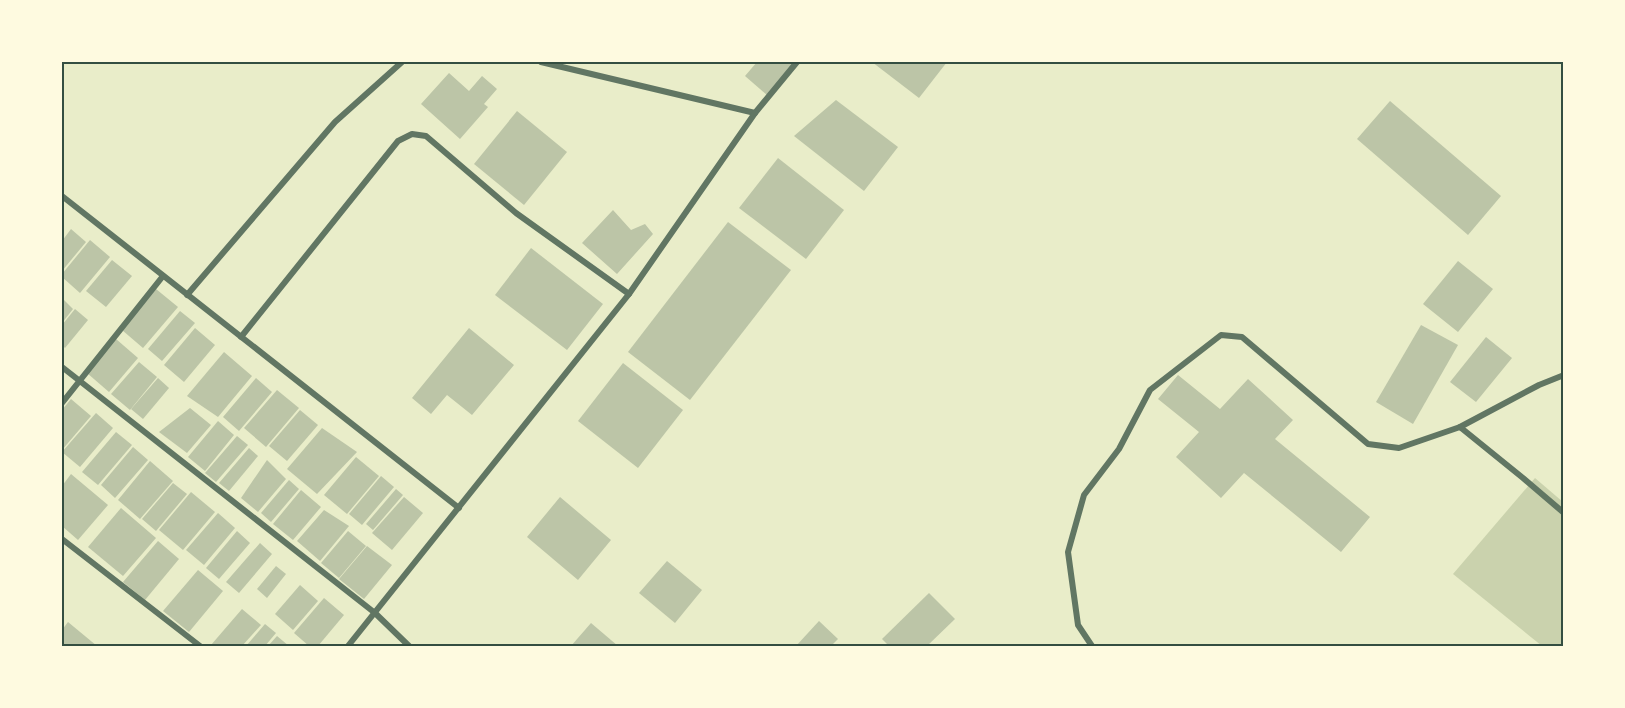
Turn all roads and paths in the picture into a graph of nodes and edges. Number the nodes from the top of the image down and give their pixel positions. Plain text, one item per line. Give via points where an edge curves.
1 (402, 62) edge
2 (541, 62) edge
3 (797, 62) edge
4 (755, 113) junction
5 (62, 196) edge
6 (163, 276) junction
7 (629, 294) junction
8 (187, 295) junction
9 (241, 337) junction
10 (62, 367) edge
11 (1563, 375) edge
12 (79, 380) junction
13 (62, 403) edge
14 (1460, 427) junction
15 (459, 508) junction
16 (1563, 513) edge
17 (62, 539) edge
18 (375, 613) junction
19 (200, 646) edge
20 (348, 646) edge
21 (409, 646) edge
22 (1092, 646) edge

1 - 8 street via 335,122
2 - 4 street
3 - 4 street
4 - 7 street
5 - 6 street
6 - 8 street
6 - 12 street
7 - 9 street via 516,213 426,136 412,134 398,141
7 - 15 street
8 - 9 street
9 - 15 street
10 - 12 street
11 - 14 street
12 - 13 street
12 - 18 street
14 - 16 street
14 - 22 street via 1399,448 1368,444 1242,337 1221,335 1150,390 1119,449 1084,495 1068,552 1078,625
15 - 18 street
17 - 19 street
18 - 20 street
18 - 21 street

